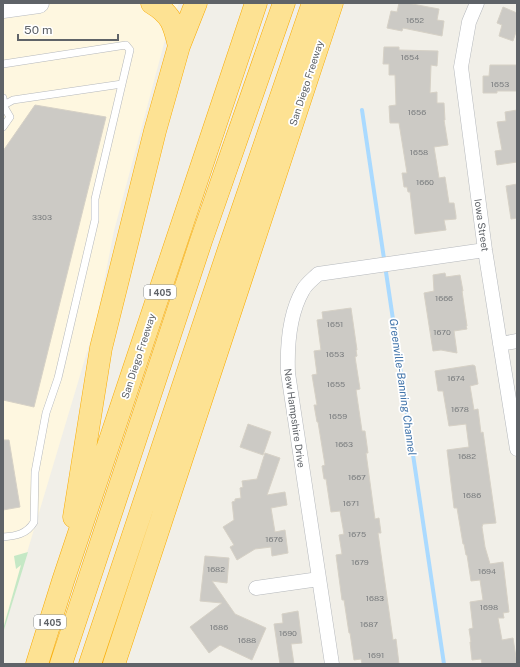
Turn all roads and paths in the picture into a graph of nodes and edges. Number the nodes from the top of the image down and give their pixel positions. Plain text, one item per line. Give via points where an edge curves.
1 (39, 3) edge
2 (152, 3) edge
3 (196, 3) edge
4 (256, 3) edge
5 (284, 3) edge
6 (313, 3) edge
7 (332, 3) edge
8 (477, 3) edge
9 (3, 8) edge
10 (179, 46) junction
11 (3, 64) edge
12 (122, 84) junction
13 (3, 103) edge
14 (3, 127) edge
15 (485, 250) junction
16 (517, 341) edge
17 (500, 344) junction
18 (517, 449) edge
19 (3, 537) edge
20 (319, 579) junction
21 (63, 581) junction
22 (256, 588) dead end
23 (37, 664) edge
24 (61, 664) edge
25 (90, 664) edge
26 (114, 664) edge
27 (332, 664) edge

1 - 9 street
2 - 10 highway via 170,17
3 - 10 highway
4 - 21 highway, San Diego Freeway / I 405
5 - 24 highway via 201,241
6 - 25 highway
7 - 26 highway, San Diego Freeway
8 - 15 street, Iowa Street via 469,22 461,67
10 - 21 highway via 101,348
11 - 12 lane via 126,45 130,50
12 - 13 lane
12 - 19 lane via 95,199 95,220 58,378 46,413 35,472 34,522 23,533
13 - 14 lane via 10,117
15 - 17 street, Iowa Street
15 - 20 street, New Hampshire Drive via 318,274 303,289 293,315 287,351 288,373
16 - 17 street
17 - 18 street, Iowa Street
20 - 22 street
20 - 27 street, New Hampshire Drive
21 - 23 highway, San Diego Freeway / I 405

